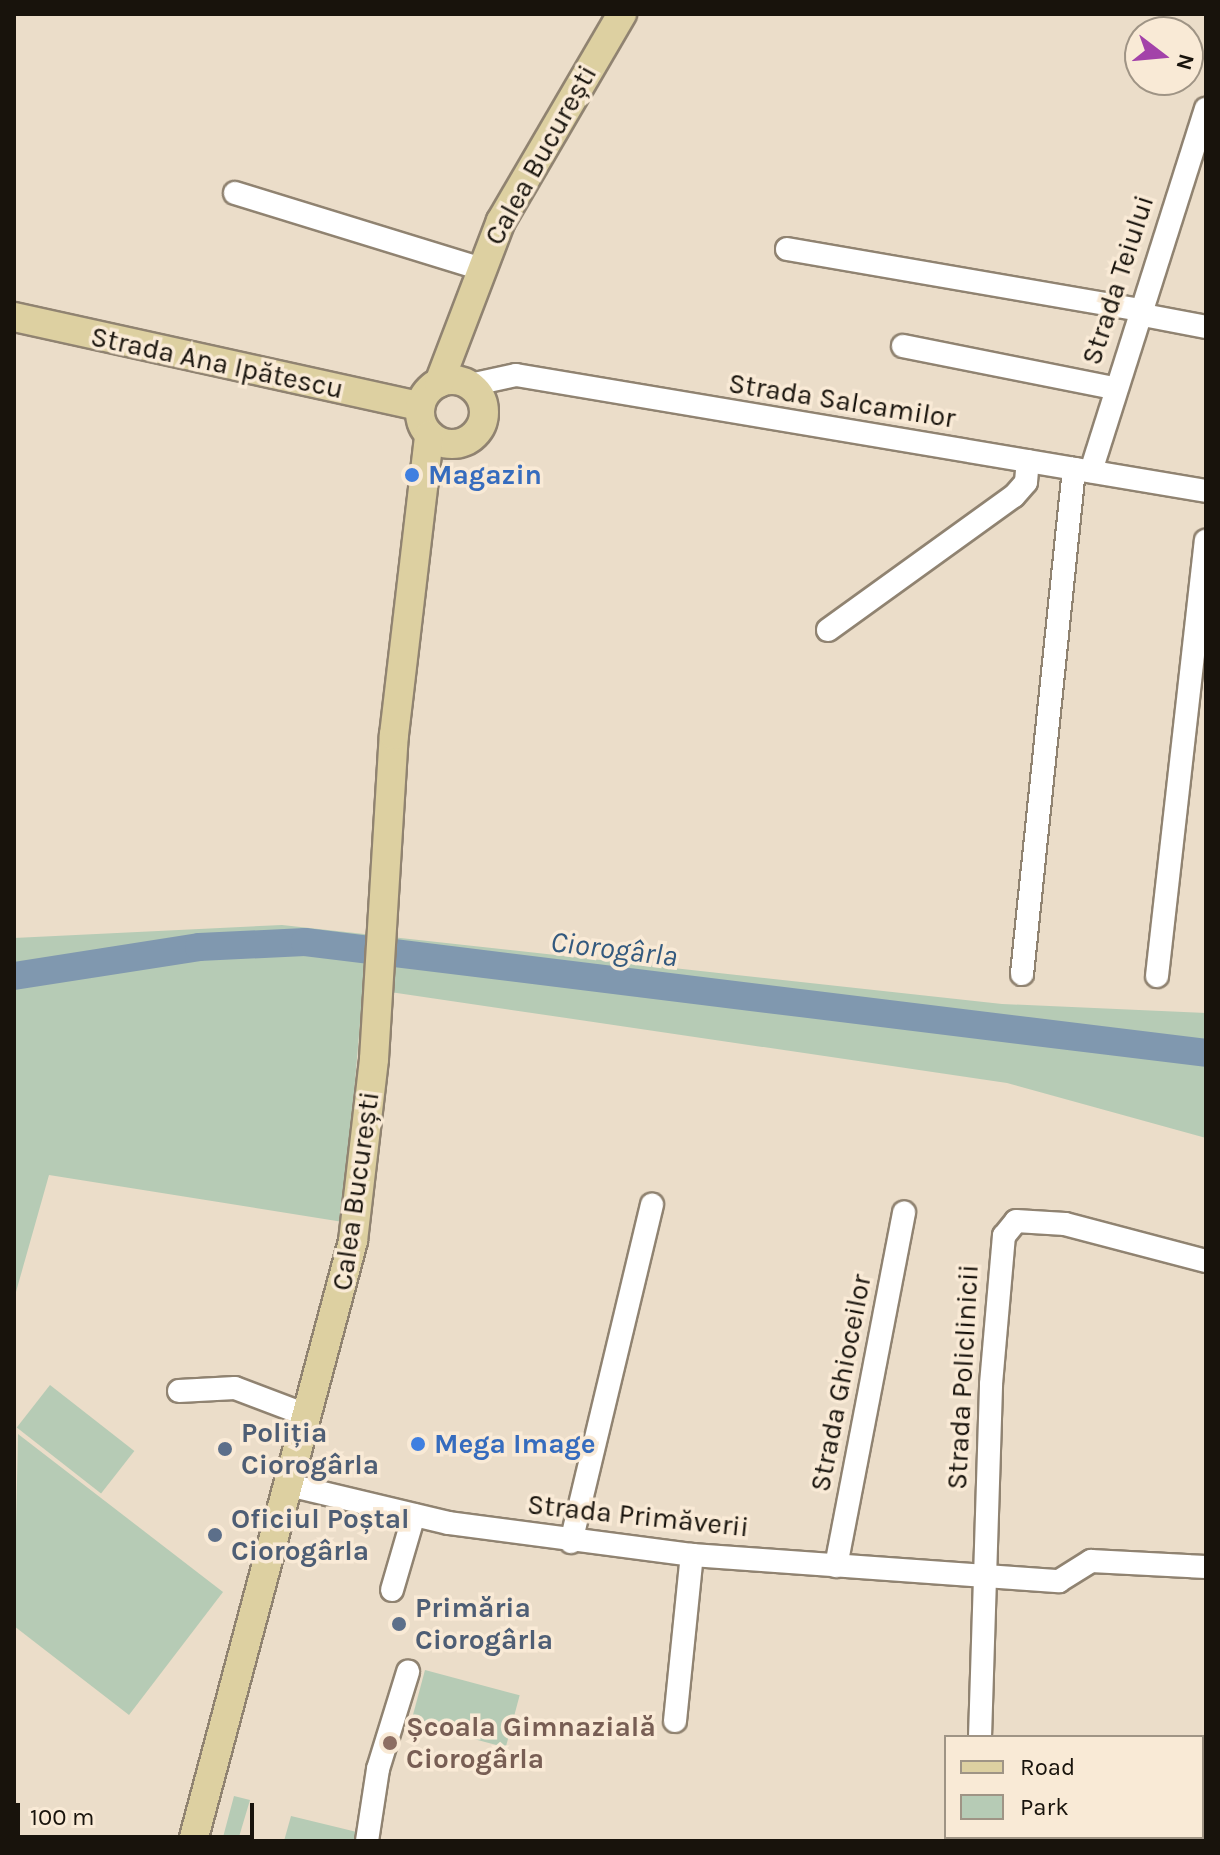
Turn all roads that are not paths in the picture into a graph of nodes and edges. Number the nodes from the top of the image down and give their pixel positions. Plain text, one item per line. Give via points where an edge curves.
1 (619, 15) edge
2 (1206, 109) edge
3 (235, 193) dead end
4 (787, 249) dead end
5 (479, 268) junction
6 (1139, 312) junction
7 (14, 317) edge
8 (1206, 327) edge
9 (903, 346) dead end
10 (457, 383) junction
11 (1114, 388) junction
12 (420, 406) junction
13 (440, 440) junction
14 (1028, 461) junction
15 (1082, 470) junction
16 (1206, 491) edge
17 (1206, 541) edge
18 (828, 630) dead end
19 (1022, 974) dead end
20 (1157, 976) dead end
21 (652, 1205) dead end
22 (904, 1212) dead end
23 (1206, 1261) edge
24 (179, 1391) dead end
25 (309, 1416) junction
26 (289, 1485) junction
27 (414, 1515) junction
28 (571, 1542) junction
29 (692, 1555) junction
30 (836, 1566) junction
31 (1206, 1567) edge
32 (984, 1579) junction
33 (392, 1590) dead end
34 (408, 1672) dead end
35 (675, 1721) dead end
36 (980, 1735) edge
37 (193, 1841) edge
38 (367, 1841) edge

1 - 5 main road, Calea București
2 - 6 street, Strada Teiului
3 - 5 street
4 - 6 street
5 - 10 main road, Calea București via 468,300
6 - 8 street
6 - 11 street, Strada Teiului
7 - 12 main road, Strada Ana Ipătescu
9 - 11 street
10 - 12 main road
10 - 13 main road via 482,399 483,421 471,439
10 - 14 street, Strada Salcamilor via 516,375
11 - 15 street, Strada Teiului
12 - 13 main road
13 - 25 main road, Calea București via 420,524 353,1241
14 - 15 street, Strada Salcamilor
14 - 18 street via 1019,492
15 - 16 street, Strada Salcamilor
15 - 19 street, Strada Teiului
17 - 20 street
21 - 28 street
22 - 30 street, Strada Ghioceilor
23 - 32 street, Strada Policlinicii via 1090,1228 1024,1220 1008,1227 994,1326
24 - 25 street via 235,1388
25 - 26 main road, Calea București
26 - 27 street, Strada Primăverii
26 - 37 main road, Calea București
27 - 28 street, Strada Primăverii
27 - 33 street
28 - 29 street, Strada Primăverii
29 - 30 street, Strada Primăverii
29 - 35 street
30 - 32 street, Strada Primăverii
31 - 32 street, Strada Primăverii via 1091,1561 1059,1581
32 - 36 street, Strada Policlinicii
34 - 38 street via 378,1769

